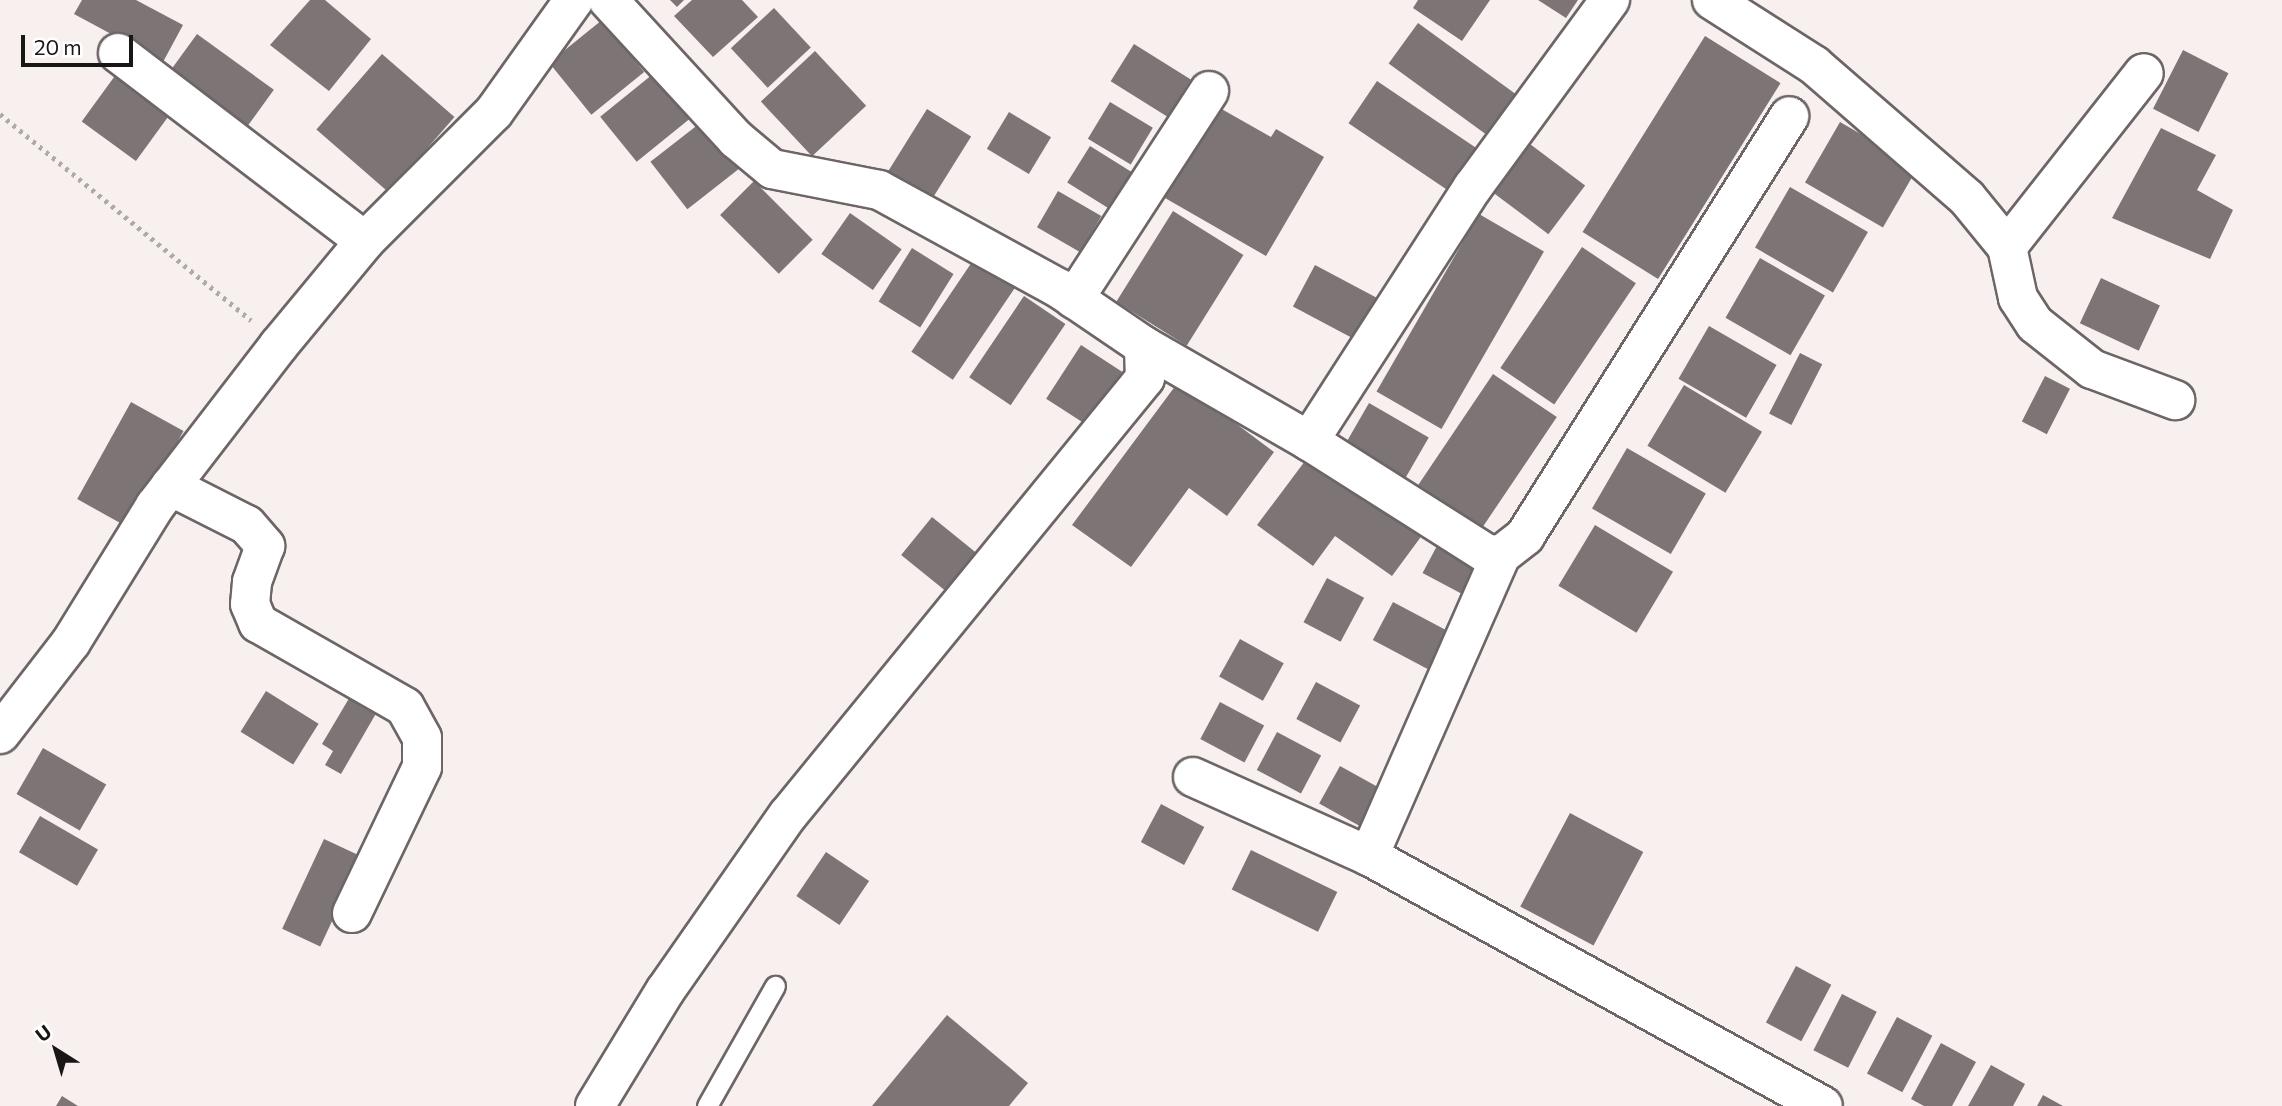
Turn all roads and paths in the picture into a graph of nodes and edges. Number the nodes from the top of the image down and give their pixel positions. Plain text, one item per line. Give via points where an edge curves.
1 (574, 0) edge
2 (608, 0) edge
3 (1610, 0) edge
4 (1712, 0) edge
5 (118, 53) dead end
6 (2144, 73) dead end
7 (1209, 91) dead end
8 (0, 114) edge
9 (1789, 116) dead end
10 (365, 241) junction
11 (2007, 247) junction
12 (1074, 299) junction
13 (279, 345) junction
14 (1144, 345) junction
15 (2175, 400) dead end
16 (1309, 441) junction
17 (170, 486) junction
18 (1501, 555) junction
19 (0, 734) edge
20 (1194, 777) dead end
21 (1368, 856) junction
22 (352, 913) dead end
23 (775, 986) dead end
24 (594, 1106) edge
25 (707, 1106) edge
26 (1823, 1106) edge

1 - 10 street via 494,112
2 - 12 street via 736,139 772,169 879,190
3 - 16 street via 1473,187
4 - 11 street via 1814,65 1968,198
5 - 10 street
6 - 11 street
7 - 12 street
8 - 13 path
9 - 18 street via 1525,536
10 - 13 street
11 - 15 street via 2018,298 2035,324 2092,369
12 - 14 street
13 - 17 street
14 - 16 street
14 - 24 street via 1144,377 788,815 665,991
16 - 18 street via 1487,554
17 - 19 street via 71,642
17 - 22 street via 247,525 265,546 252,582 250,604 258,623 405,707 422,737 422,767
18 - 21 street
20 - 21 street
21 - 26 street
23 - 25 lane

